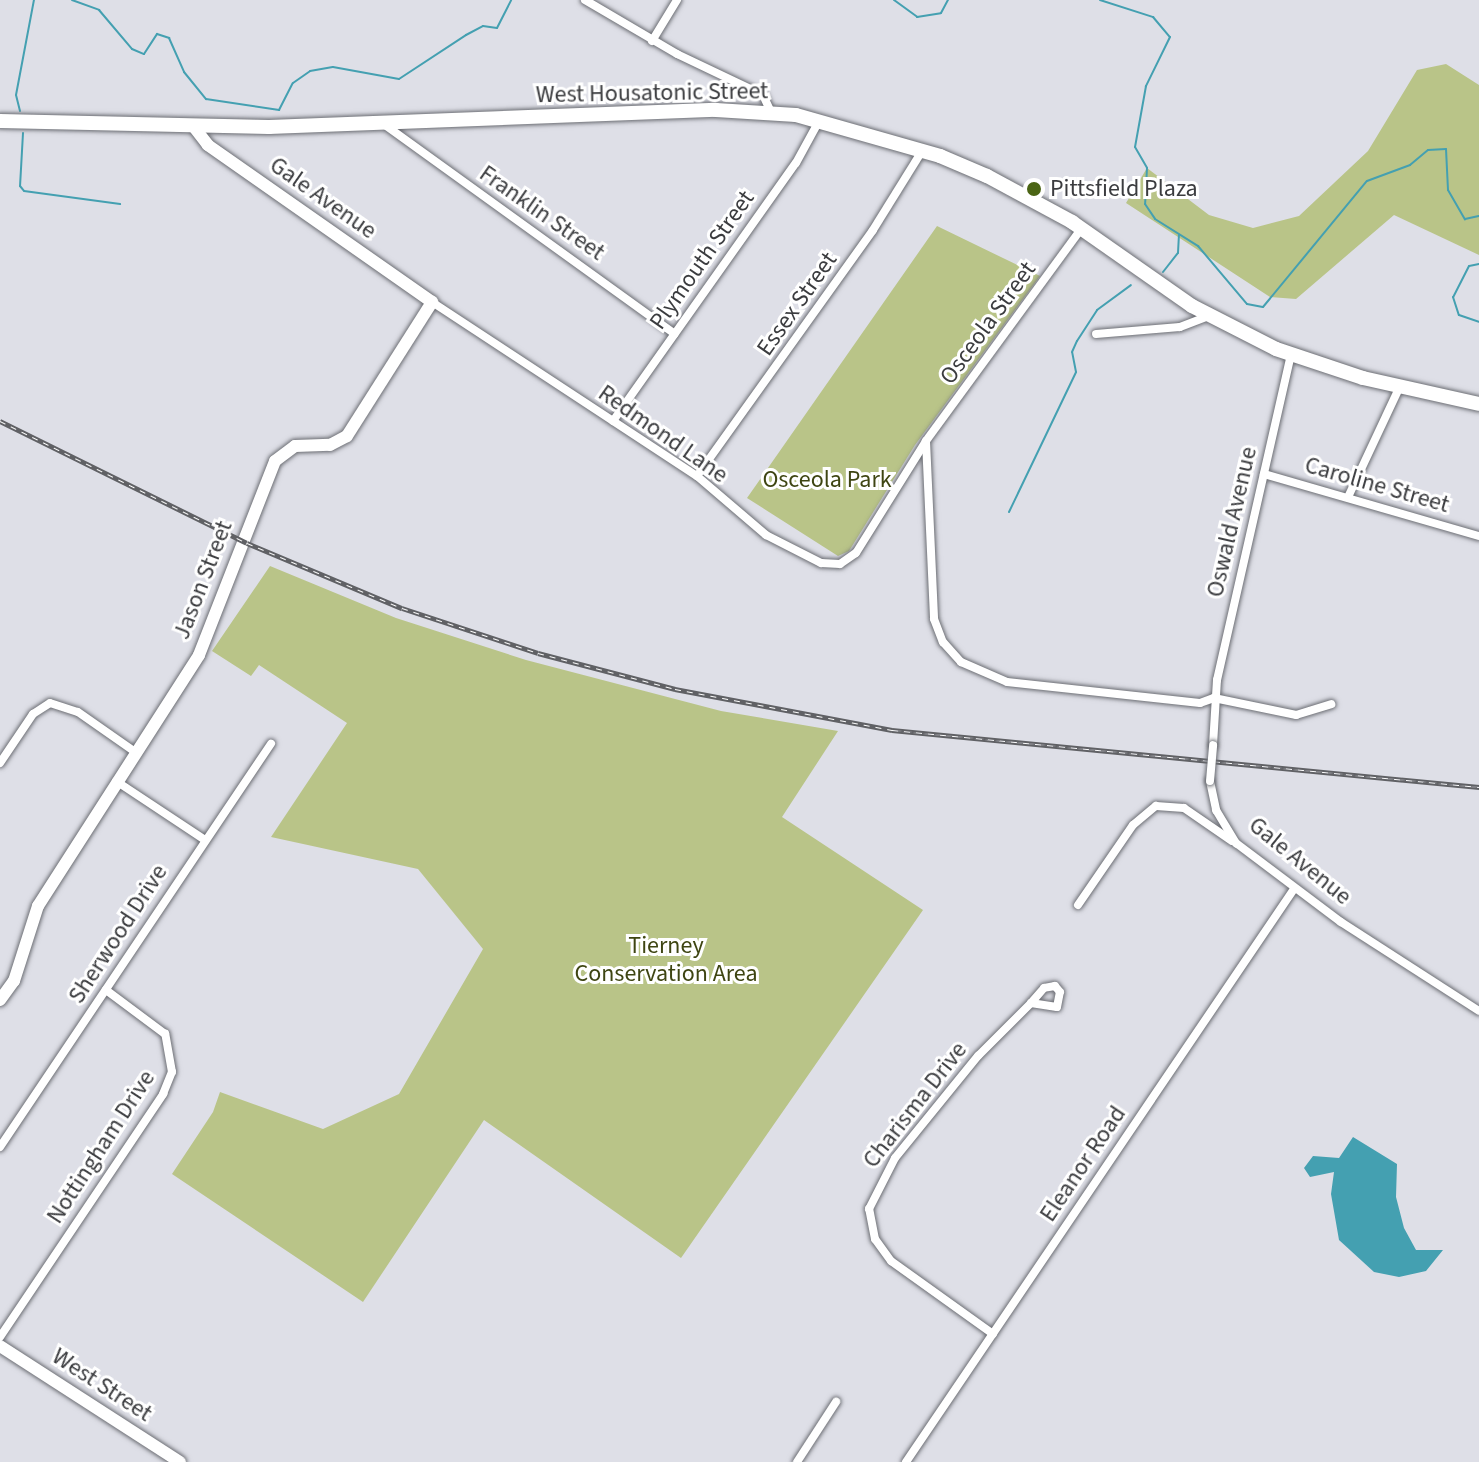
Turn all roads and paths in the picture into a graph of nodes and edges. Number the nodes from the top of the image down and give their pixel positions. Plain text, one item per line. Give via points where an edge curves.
1 (585, 0) edge
2 (677, 0) edge
3 (652, 41) junction
4 (771, 112) junction
5 (819, 120) junction
6 (0, 121) edge
7 (385, 125) junction
8 (193, 126) junction
9 (922, 151) junction
10 (1082, 228) junction
11 (432, 302) junction
12 (1208, 316) junction
13 (675, 334) junction
14 (1096, 334) dead end
15 (1291, 354) junction
16 (1400, 386) junction
17 (1479, 404) edge
18 (613, 421) junction
19 (926, 441) junction
20 (1264, 474) junction
21 (697, 476) junction
22 (1349, 495) junction
23 (1479, 536) edge
24 (1214, 698) junction
25 (1331, 704) dead end
26 (271, 744) dead end
27 (134, 751) junction
28 (2, 756) edge
29 (116, 781) junction
30 (205, 840) junction
31 (1236, 843) junction
32 (1294, 889) junction
33 (1078, 905) dead end
34 (106, 990) junction
35 (0, 1000) edge
36 (1031, 1003) dead end
37 (1479, 1011) edge
38 (0, 1147) edge
39 (993, 1334) junction
40 (0, 1337) edge
41 (0, 1346) edge
42 (836, 1402) dead end
43 (180, 1462) edge
44 (797, 1462) edge
45 (906, 1462) edge

1 - 3 street
2 - 3 street
3 - 4 street via 763,95
4 - 5 highway, West Housatonic Street
4 - 7 highway, West Housatonic Street
5 - 9 highway, West Housatonic Street
5 - 13 street, Plymouth Street via 796,163
6 - 8 highway, West Housatonic Street
7 - 8 highway, West Housatonic Street
7 - 13 street, Franklin Street
8 - 11 street, Gale Avenue via 208,145
9 - 10 highway, West Housatonic Street via 987,176
9 - 21 street, Essex Street via 880,221
10 - 12 highway, West Housatonic Street
10 - 19 street, Osceola Street
11 - 18 street, Redmond Lane
11 - 27 street, Jason Street via 347,436 330,445 295,446 275,461 235,553 208,637
12 - 14 street via 1180,327
12 - 15 highway, West Housatonic Street
13 - 18 street, Plymouth Street
15 - 16 highway, West Housatonic Street
15 - 20 street, Oswald Avenue
16 - 17 highway, West Housatonic Street
16 - 22 street
18 - 21 street, Redmond Lane
19 - 21 street, Redmond Lane via 858,550 840,564 812,559 766,535
19 - 24 street via 934,619 951,652 991,678 1200,703
20 - 22 street, Caroline Street
20 - 24 street, Oswald Avenue
22 - 23 street, Caroline Street
24 - 25 street via 1296,715
24 - 31 street, Gale Avenue, bridge via 1210,781 1216,810
26 - 30 street, Sherwood Drive
27 - 28 street via 78,712 50,703 33,714
27 - 29 street, Jason Street
29 - 30 street
29 - 35 street, Jason Street via 38,906 14,981
30 - 34 street, Sherwood Drive
31 - 32 street, Gale Avenue
31 - 33 street via 1184,808 1156,806 1133,825
32 - 37 street, Gale Avenue
32 - 39 street, Eleanor Road
34 - 38 street, Sherwood Drive
34 - 40 street, Nottingham Drive via 165,1034 172,1072 163,1094
36 - 39 street, Charisma Drive via 978,1056 895,1158 869,1209 872,1232 887,1257
39 - 45 street, Eleanor Road
41 - 43 street, West Street
42 - 44 street

